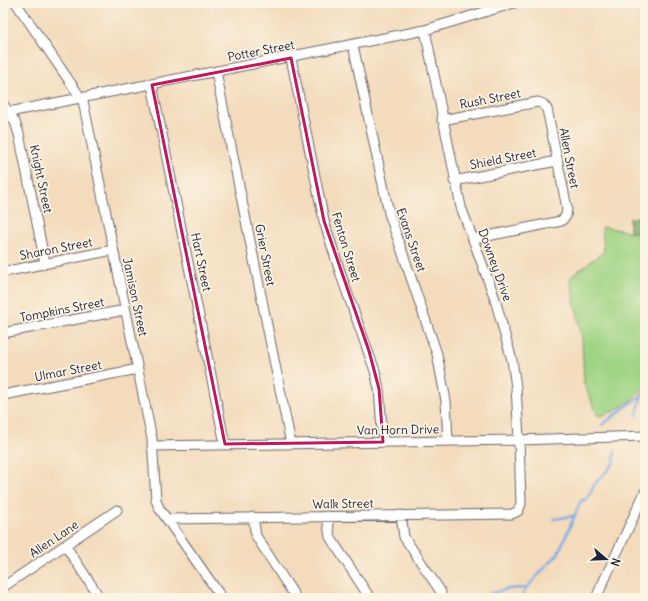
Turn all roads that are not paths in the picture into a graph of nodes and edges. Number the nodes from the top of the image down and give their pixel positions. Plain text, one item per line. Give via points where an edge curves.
1 (16, 3) edge
2 (514, 3) edge
3 (425, 30) junction
4 (353, 45) junction
5 (291, 58) junction
6 (216, 72) junction
7 (152, 85) junction
8 (82, 99) junction
9 (3, 104) edge
10 (543, 104) joint
11 (9, 112) junction
12 (442, 120) junction
13 (557, 161) junction
14 (454, 181) junction
15 (473, 240) junction
16 (113, 250) junction
17 (45, 263) junction
18 (3, 272) edge
19 (125, 310) junction
20 (3, 334) edge
21 (138, 369) junction
22 (3, 395) edge
23 (645, 436) edge
24 (519, 440) junction
25 (448, 441) junction
26 (383, 442) junction
27 (225, 444) junction
28 (291, 444) junction
29 (152, 446) junction
30 (645, 492) edge
31 (117, 510) dead end
32 (518, 511) joint
33 (401, 515) junction
34 (328, 516) junction
35 (253, 517) junction
36 (168, 519) junction
37 (65, 546) junction
38 (3, 588) edge
39 (440, 597) edge
40 (100, 598) edge
41 (222, 598) edge
42 (296, 598) edge
43 (370, 598) edge
44 (596, 598) edge

1 - 8 street, Jamison Street
2 - 3 street, Potter Street
3 - 4 street, Potter Street
3 - 12 street, Downey Drive
4 - 5 street, Potter Street
4 - 25 street, Evans Street via 389,213 437,354 446,401
5 - 6 street, Potter Street
5 - 26 street, Fenton Street via 324,221 375,371 379,388
6 - 7 street, Potter Street
6 - 28 street, Grier Street
7 - 8 street, Potter Street
7 - 27 street, Hart Street
8 - 11 street, Potter Street
8 - 16 street, Jamison Street
9 - 11 street, Knight Street
10 - 12 street, Rush Street via 538,102
10 - 13 street, Allen Street via 547,109
11 - 17 street, Knight Street via 19,134
12 - 14 street, Downey Drive
13 - 14 street, Shield Street
13 - 15 street, Allen Street via 567,208 564,219
14 - 15 street, Downey Drive
15 - 24 street, Downey Drive via 506,334 516,387
16 - 17 street, Sharon Street
16 - 19 street, Jamison Street
17 - 18 street, Sharon Street
19 - 20 street, Tompkins Street
19 - 21 street, Jamison Street
21 - 22 street, Ulmar Street
21 - 29 street, Jamison Street
23 - 24 street, Van Horn Drive
24 - 25 street, Van Horn Drive
24 - 32 street, Downey Drive via 521,504
25 - 26 street, Van Horn Drive
26 - 28 street, Van Horn Drive
27 - 28 street, Van Horn Drive
27 - 29 street, Van Horn Drive
29 - 36 street, Jamison Street via 156,500
30 - 44 street
31 - 37 street, Allen Lane
32 - 33 street, Walk Street via 512,514
33 - 34 street, Walk Street
33 - 39 street via 404,537 441,592
34 - 35 street, Walk Street
34 - 43 street via 330,537
35 - 36 street, Walk Street
35 - 42 street via 256,536
36 - 41 street, Jamison Street
37 - 38 street, Allen Lane
37 - 40 street

